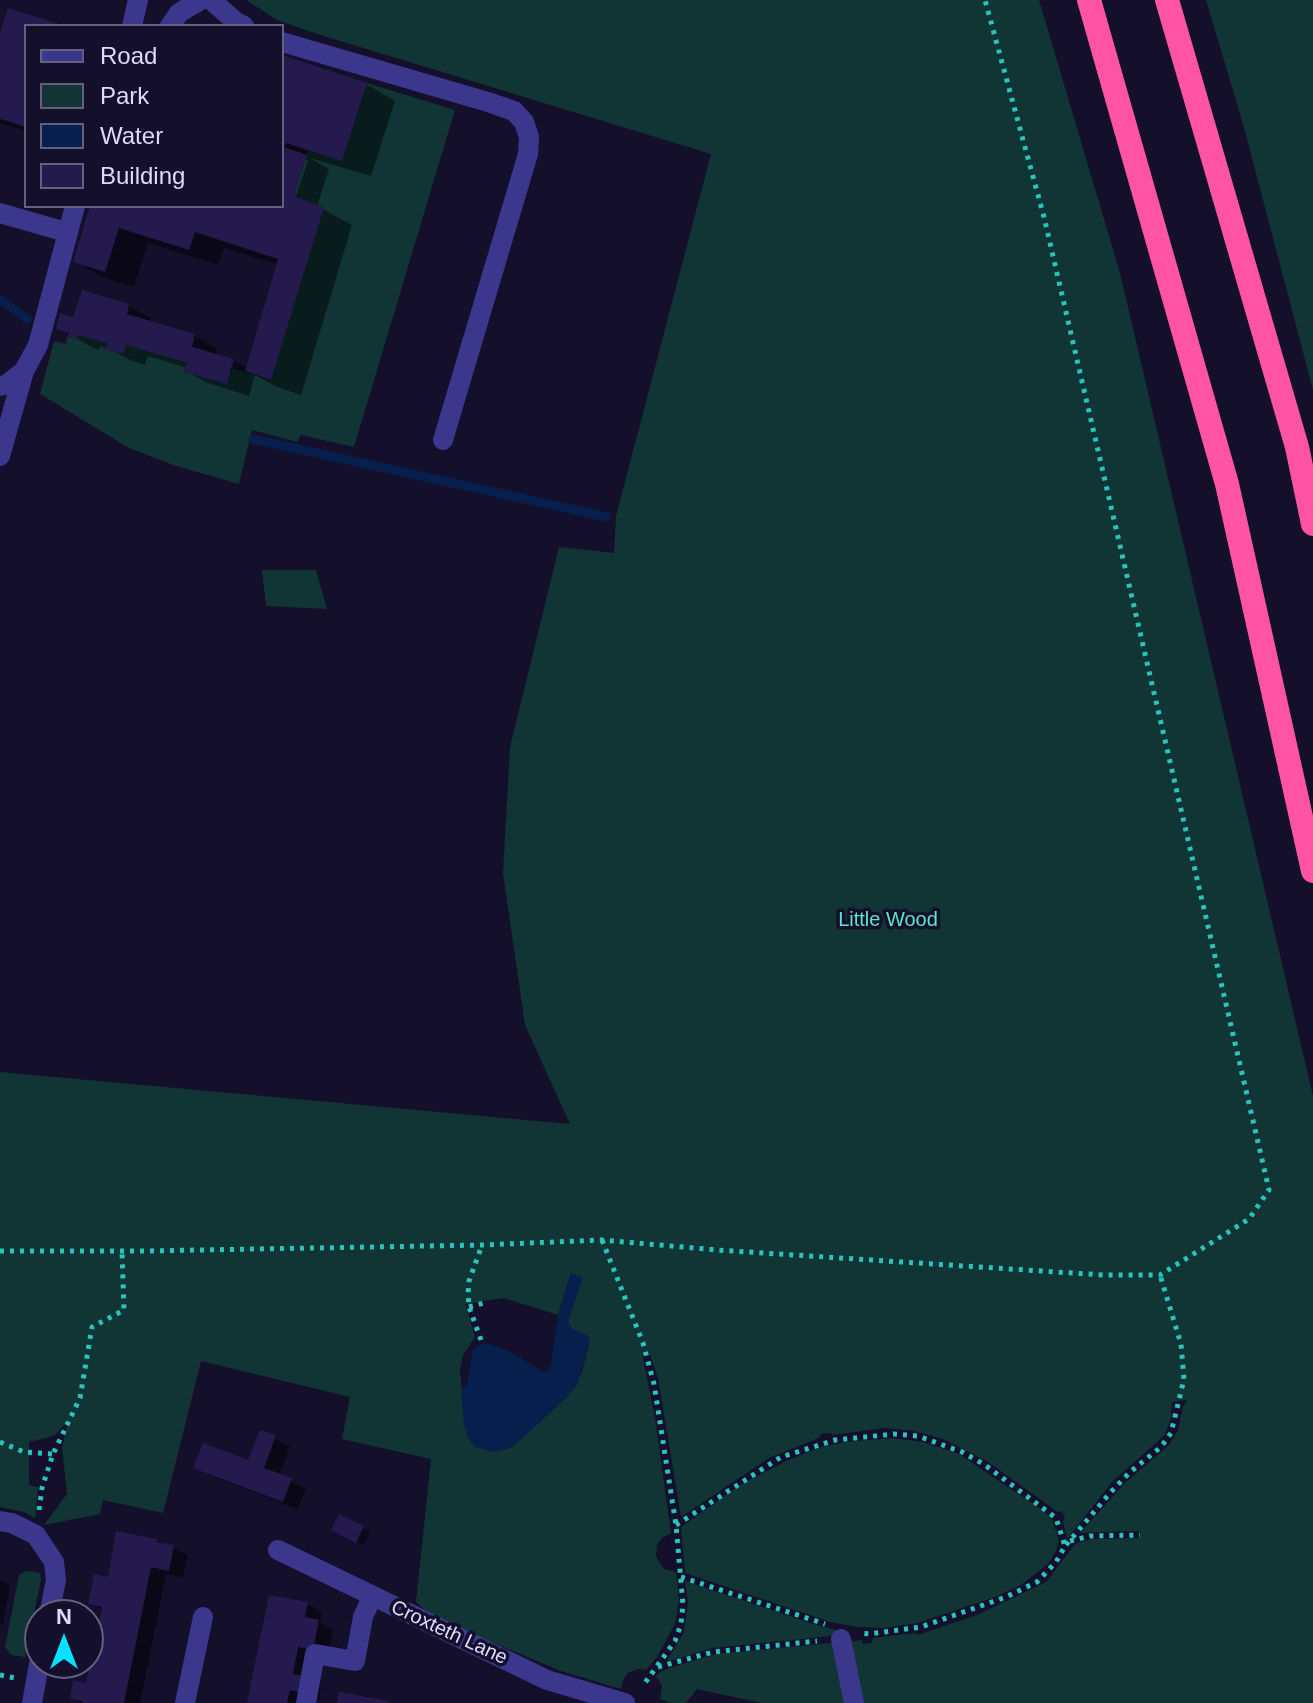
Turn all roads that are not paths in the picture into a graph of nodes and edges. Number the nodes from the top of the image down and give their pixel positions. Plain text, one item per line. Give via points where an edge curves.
1 (138, 0) edge
2 (201, 0) edge
3 (211, 0) edge
4 (1089, 0) edge
5 (1167, 0) edge
6 (132, 24) edge
7 (171, 24) edge
8 (240, 24) edge
9 (284, 43) edge
10 (74, 208) edge
11 (0, 213) edge
12 (66, 232) junction
13 (24, 371) junction
14 (0, 386) edge
15 (443, 440) dead end
16 (0, 456) edge
17 (1313, 524) edge
18 (1313, 871) edge
19 (0, 1521) edge
20 (278, 1550) dead end
21 (372, 1597) junction
22 (52, 1599) edge
23 (203, 1617) dead end
24 (841, 1632) road end
25 (36, 1679) edge
26 (632, 1699) edge
27 (32, 1703) edge
28 (185, 1703) edge
29 (306, 1703) edge
30 (854, 1703) edge

1 - 6 street
2 - 7 street
3 - 8 street
4 - 18 highway via 1227,484
5 - 17 highway via 1297,447
9 - 15 street via 488,102 514,111 524,122 528,154
10 - 12 street
11 - 12 street
12 - 13 street via 38,345
13 - 14 street
13 - 16 street
19 - 22 street via 36,1535 54,1562
20 - 21 street, Croxteth Lane
21 - 26 street, Croxteth Lane via 547,1680
21 - 29 street via 355,1661 315,1654
23 - 28 street
24 - 30 street
25 - 27 street

